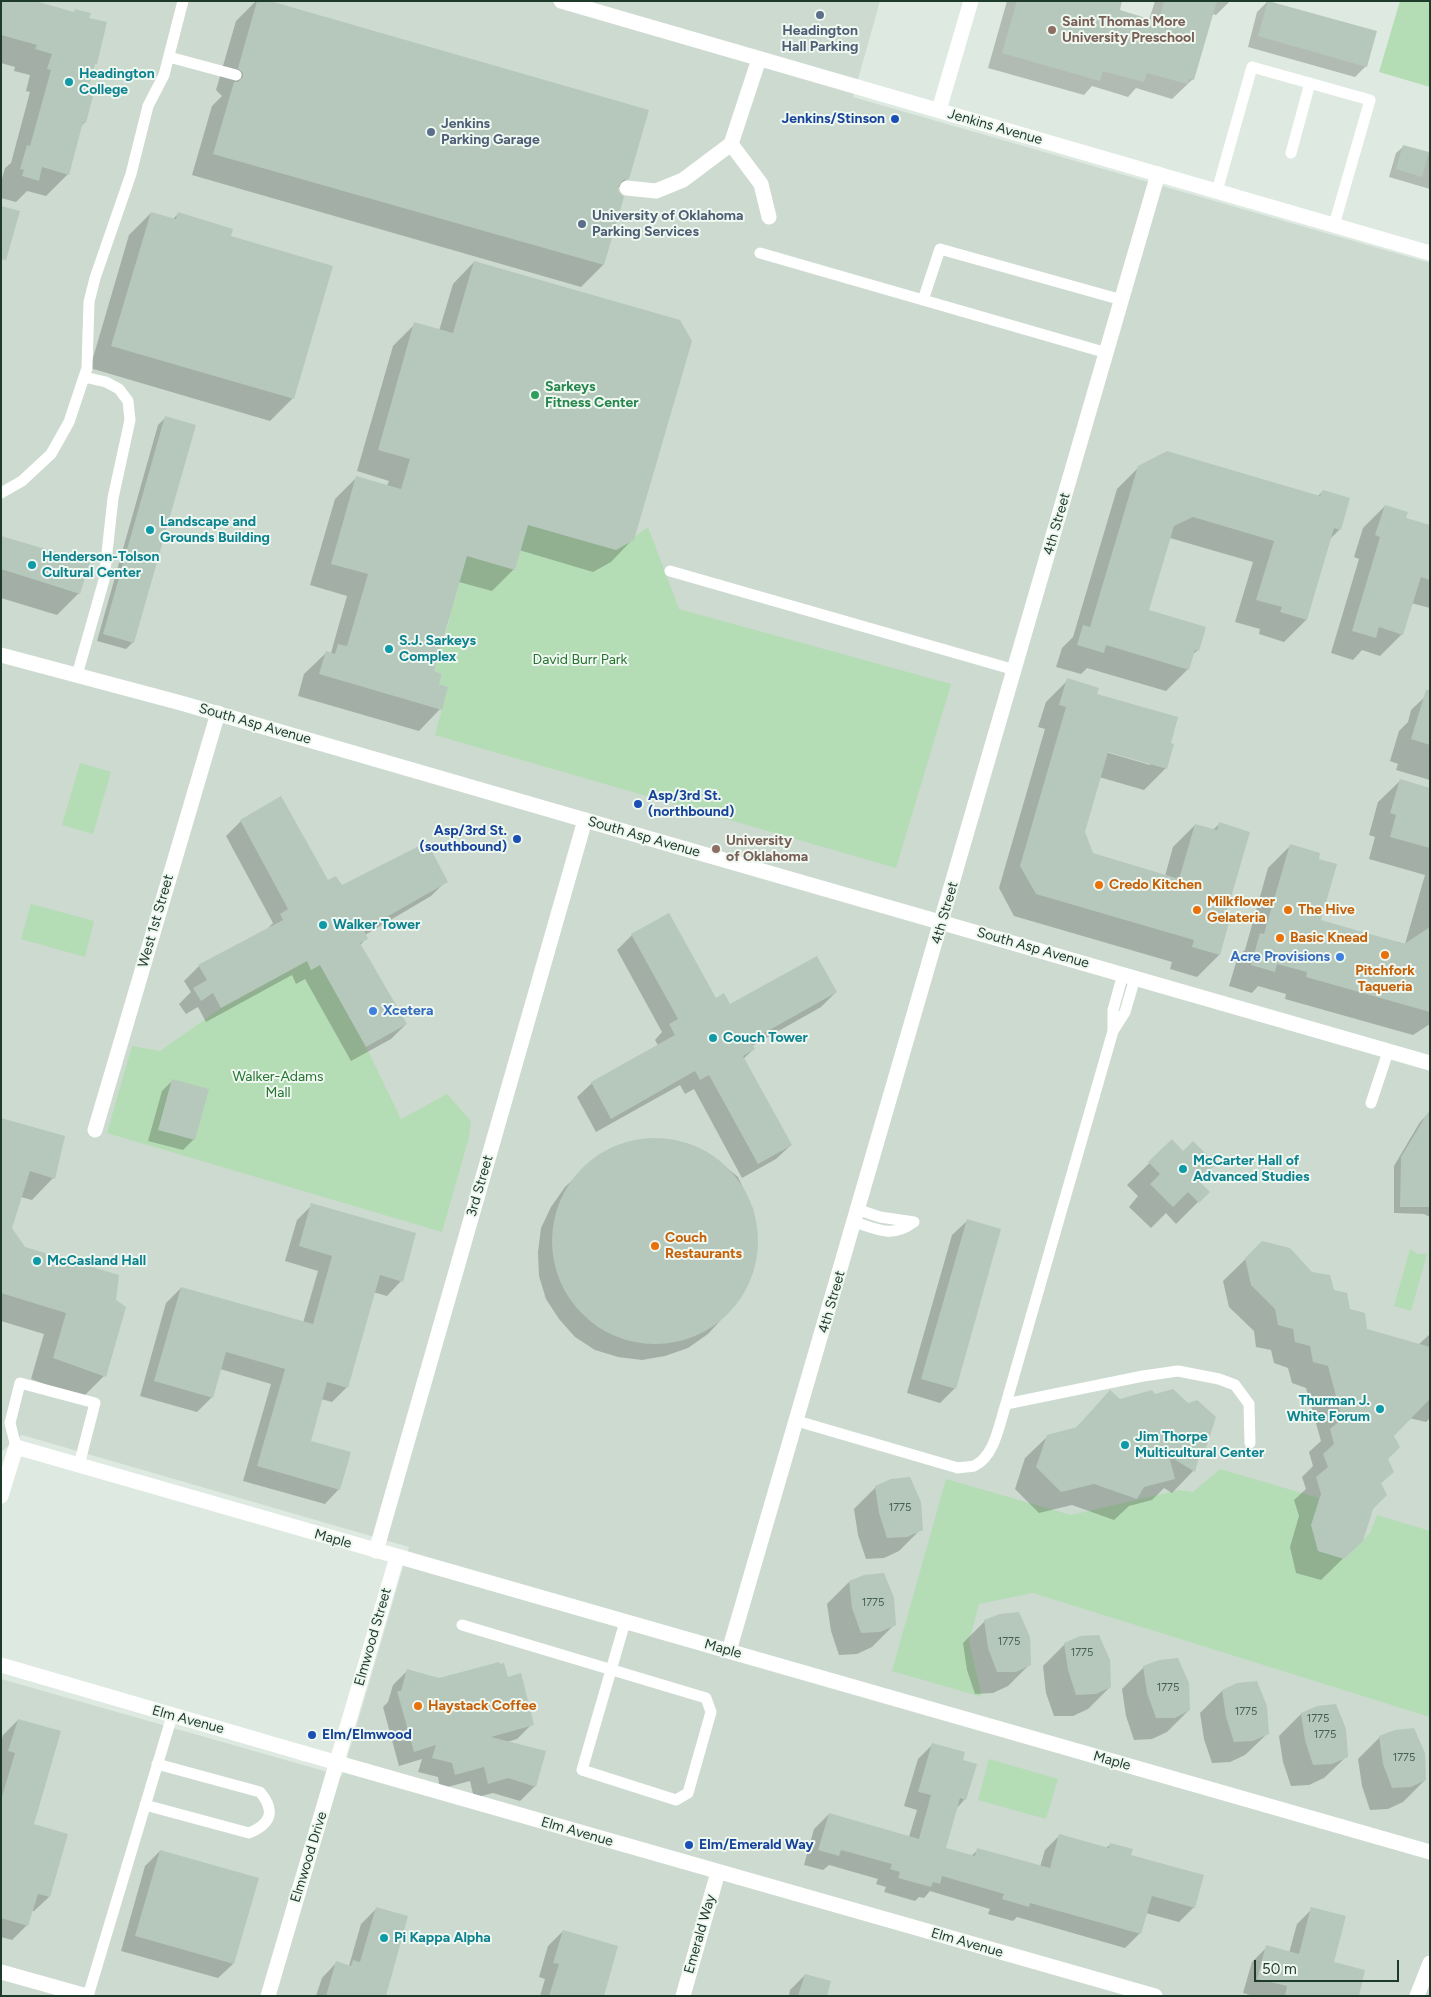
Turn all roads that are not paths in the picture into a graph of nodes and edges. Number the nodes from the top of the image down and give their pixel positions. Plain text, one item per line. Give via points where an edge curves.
1 (183, 1) edge
2 (561, 1) edge
3 (971, 1) edge
4 (169, 57) junction
5 (759, 58) junction
6 (236, 75) dead end
7 (1310, 83) junction
8 (939, 110) junction
9 (731, 144) junction
10 (1292, 153) dead end
11 (1158, 174) junction
12 (627, 188) dead end
13 (1217, 191) junction
14 (769, 217) dead end
15 (1334, 225) junction
16 (760, 253) dead end
17 (1430, 253) edge
18 (923, 300) junction
19 (1122, 300) junction
20 (1107, 353) junction
21 (84, 377) junction
22 (1, 493) edge
23 (670, 571) dead end
24 (2, 657) edge
25 (1015, 670) junction
26 (77, 675) junction
27 (218, 713) junction
28 (585, 820) junction
29 (942, 922) junction
30 (1129, 976) junction
31 (1388, 1052) junction
32 (1430, 1063) edge
33 (1371, 1103) dead end
34 (95, 1130) dead end
35 (1006, 1404) junction
36 (797, 1421) junction
37 (1250, 1443) dead end
38 (16, 1447) junction
39 (79, 1465) junction
40 (1, 1496) edge
41 (376, 1551) junction
42 (397, 1557) junction
43 (625, 1622) junction
44 (462, 1625) dead end
45 (729, 1651) junction
46 (1, 1665) edge
47 (612, 1670) junction
48 (172, 1716) junction
49 (350, 1718) joint
50 (337, 1763) junction
51 (157, 1764) junction
52 (145, 1805) junction
53 (1430, 1852) edge
54 (718, 1872) junction
55 (1430, 1963) edge
56 (1, 1972) edge
57 (88, 1996) edge
58 (268, 1996) edge
59 (683, 1996) edge
60 (1154, 1996) edge
61 (1417, 1996) edge

1 - 4 lane
2 - 5 street, Jenkins Avenue
3 - 8 street
4 - 6 lane
4 - 21 lane via 148,106 131,174 95,278
5 - 8 street, Jenkins Avenue
5 - 9 street
7 - 10 lane
7 - 13 lane via 1252,67
7 - 15 lane via 1370,100
8 - 11 street, Jenkins Avenue
9 - 12 street via 684,180 656,191
9 - 14 street via 762,184
11 - 13 street, Jenkins Avenue
11 - 19 street, 4th Street
13 - 15 street, Jenkins Avenue
15 - 17 street, Jenkins Avenue
16 - 18 lane
18 - 19 lane via 940,249
18 - 20 lane
19 - 20 street, 4th Street
20 - 25 street, 4th Street
21 - 22 lane via 69,422 51,454 22,481
21 - 26 lane via 119,389 128,401 130,420 113,498 104,580
23 - 25 lane
24 - 26 street, South Asp Avenue
25 - 29 street, 4th Street
26 - 27 street, South Asp Avenue
27 - 28 street, South Asp Avenue
27 - 34 street, West 1st Street
28 - 29 street, South Asp Avenue
28 - 41 street, 3rd Street
29 - 30 street, South Asp Avenue
29 - 36 street, 4th Street
30 - 31 street, South Asp Avenue
30 - 35 lane via 1112,1010 1113,1030
31 - 32 street, South Asp Avenue
31 - 33 lane
35 - 36 lane via 985,1457 974,1466 958,1468
35 - 37 lane via 1178,1371 1235,1385 1249,1404
36 - 45 street, 4th Street
38 - 39 street, Maple
38 - 39 lane via 10,1423 20,1383 95,1403
38 - 40 street
39 - 41 street, Maple
41 - 42 street, Maple
42 - 43 street, Maple
42 - 49 street, Elmwood Street
43 - 45 street, Maple
43 - 47 lane
44 - 47 lane
45 - 53 street, Maple
46 - 48 street, Elm Avenue
47 - 47 lane via 582,1770 676,1800 688,1793 711,1712 706,1698
48 - 50 street, Elm Avenue
48 - 51 lane
49 - 50 street, Elmwood Drive
50 - 54 street, Elm Avenue
50 - 58 street, Elmwood Drive
51 - 52 lane
51 - 52 lane via 260,1792 269,1803 270,1814 262,1828 249,1833
52 - 57 lane
54 - 59 street, Emerald Way
54 - 60 street, Elm Avenue
55 - 61 street
56 - 57 street

